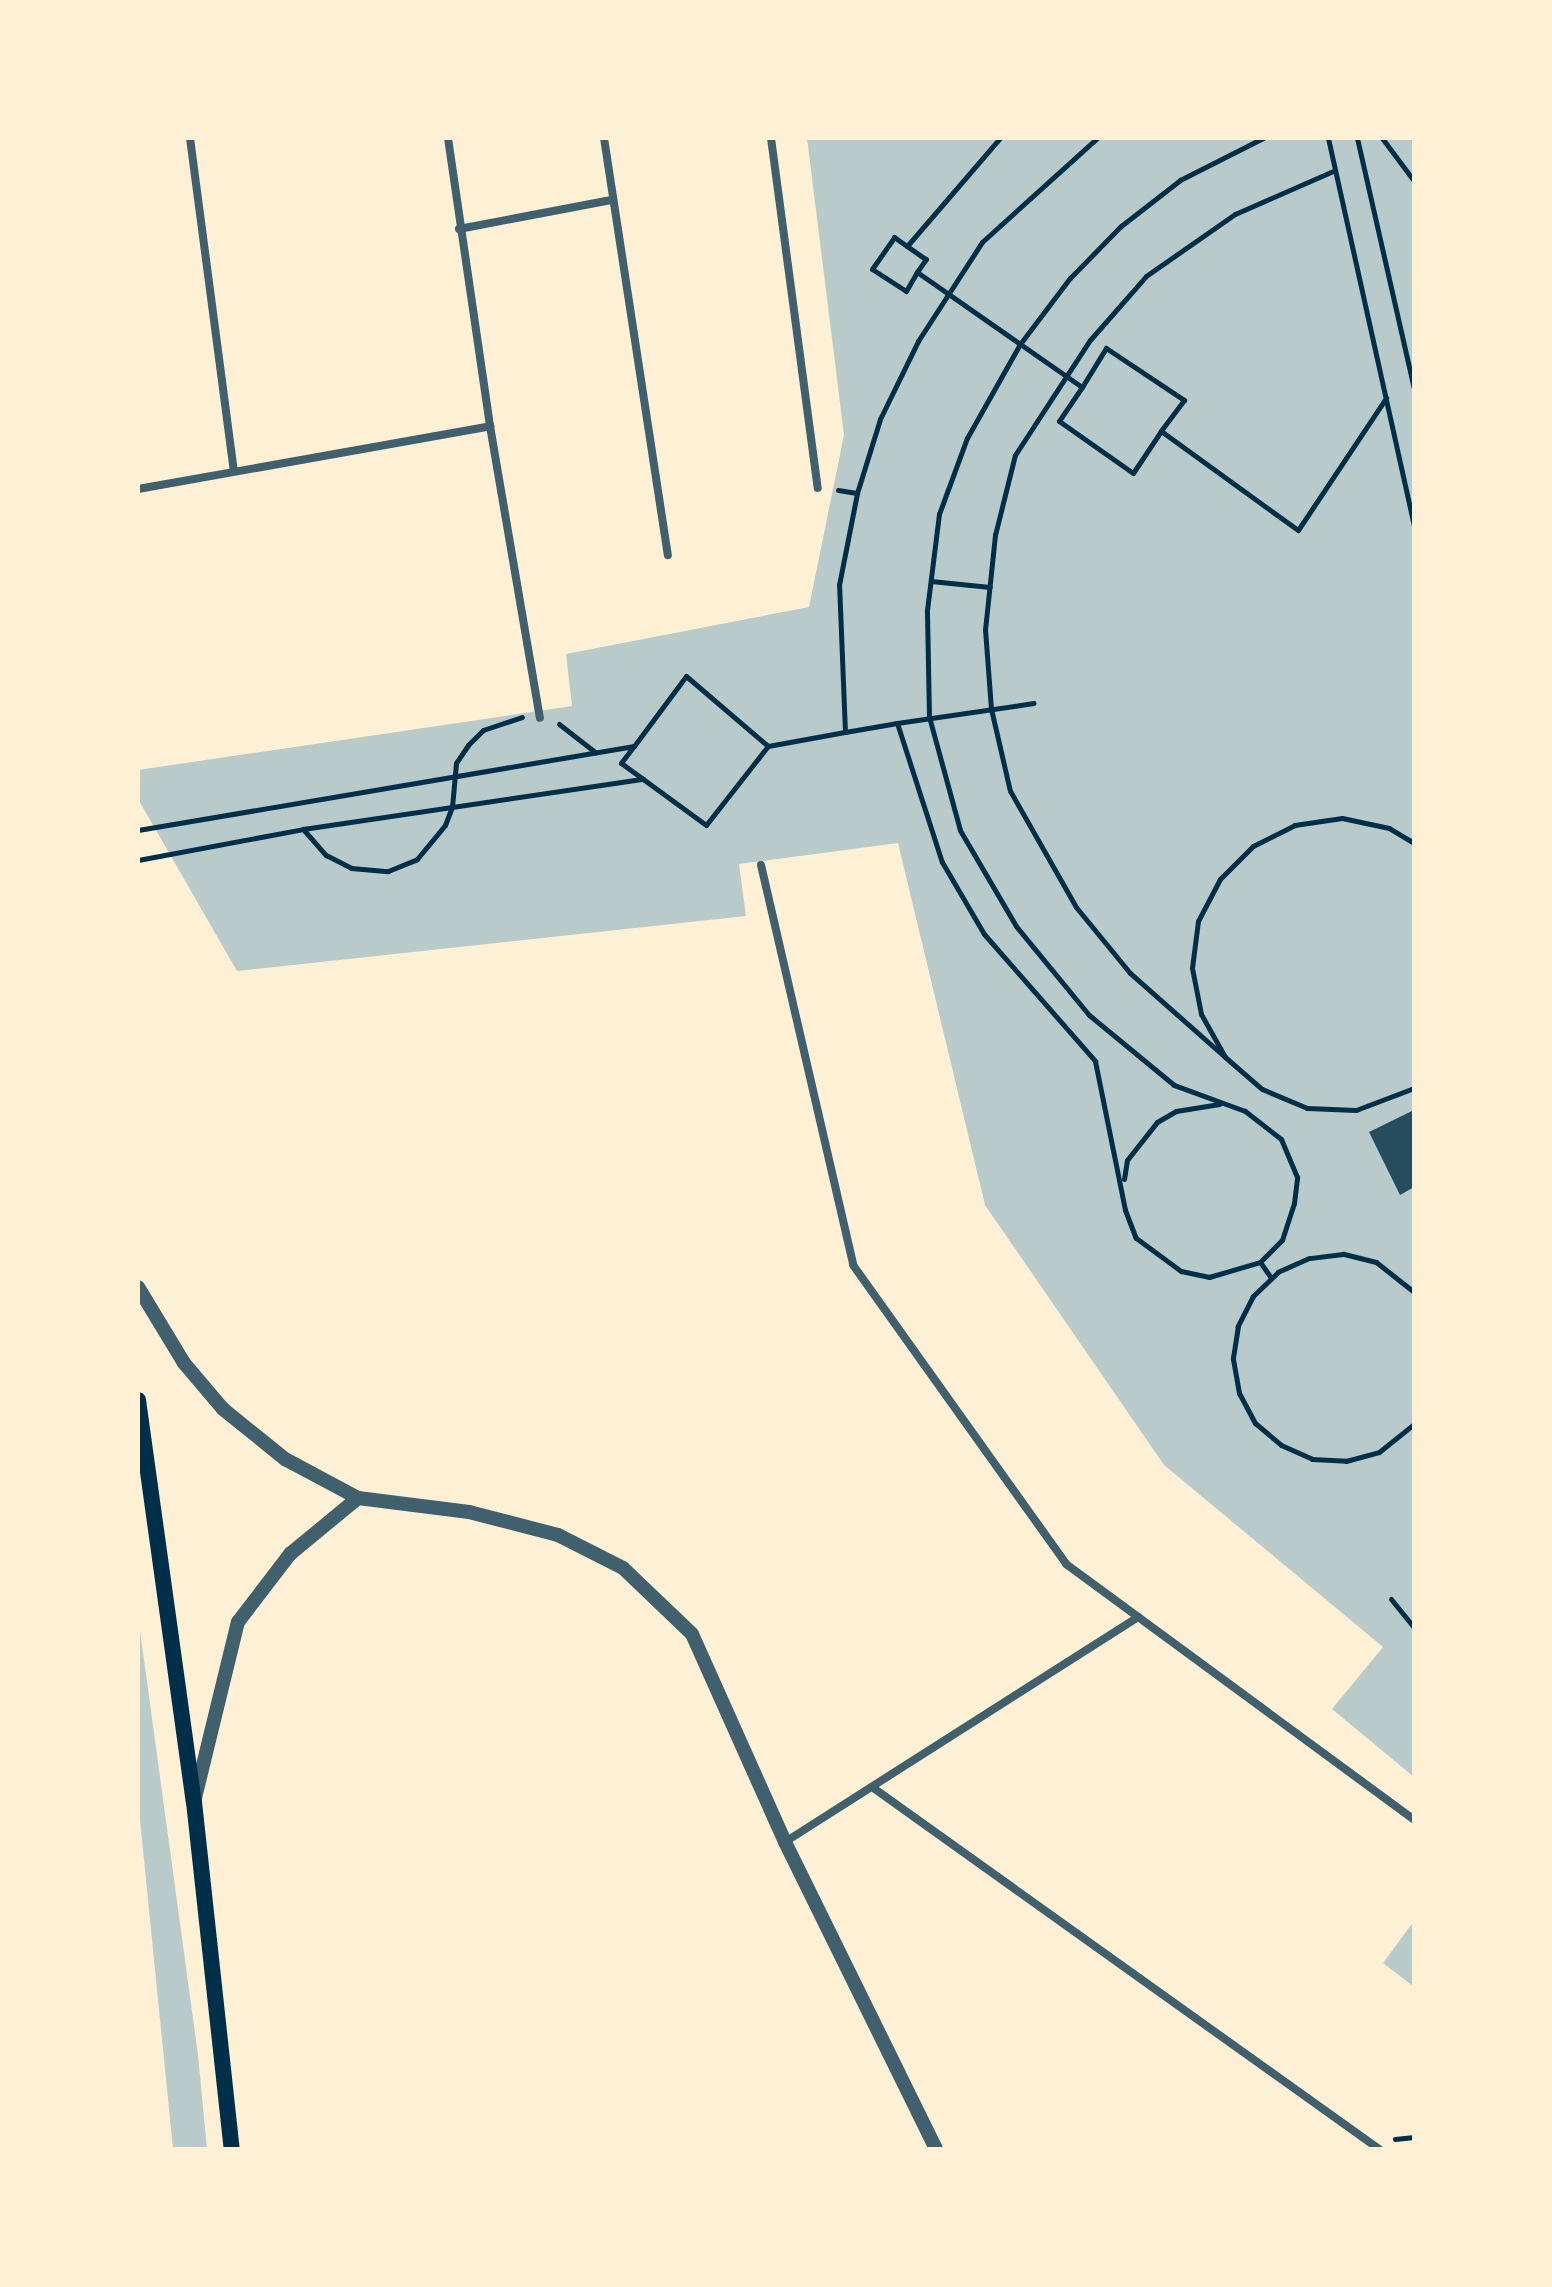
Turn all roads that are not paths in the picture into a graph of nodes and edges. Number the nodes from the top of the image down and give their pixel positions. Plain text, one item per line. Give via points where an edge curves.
1 (190, 138) edge
2 (448, 138) edge
3 (604, 138) edge
4 (771, 138) edge
5 (611, 200) junction
6 (459, 229) junction
7 (490, 426) junction
8 (234, 471) junction
9 (818, 488) dead end
10 (138, 489) edge
11 (668, 555) dead end
12 (540, 718) road end
13 (761, 865) dead end
14 (138, 1287) edge
15 (138, 1400) edge
16 (358, 1498) junction
17 (1138, 1617) junction
18 (872, 1787) junction
19 (194, 1802) junction
20 (1414, 1820) edge
21 (785, 1842) junction
22 (232, 2149) edge
23 (936, 2149) edge
24 (1379, 2149) edge

1 - 8 street
2 - 6 street
3 - 5 street
4 - 9 street
5 - 6 street
5 - 11 street
6 - 7 street
7 - 8 street
7 - 12 street
8 - 10 street
13 - 17 street via 853,1265 1066,1564
14 - 16 street via 184,1363 223,1409 285,1459
15 - 19 main road
16 - 19 street via 290,1554 238,1622
16 - 21 street via 469,1512 558,1535 623,1568 692,1634
17 - 18 street
17 - 20 street
18 - 21 street
18 - 24 street
19 - 22 main road
21 - 23 street

